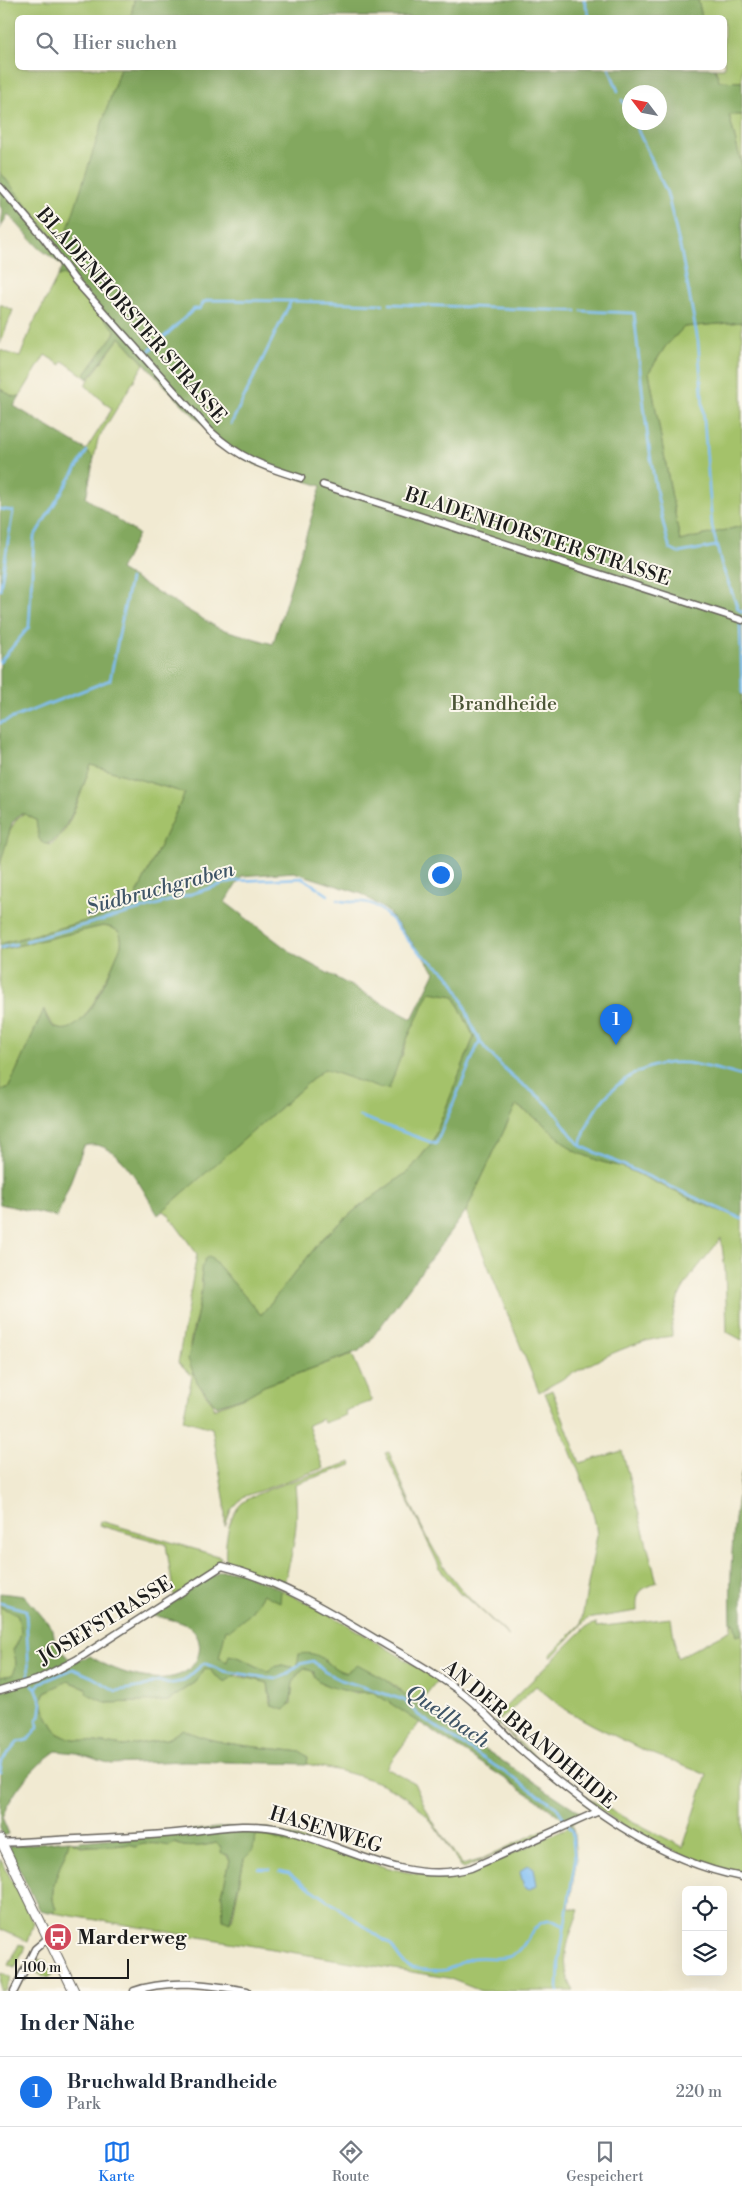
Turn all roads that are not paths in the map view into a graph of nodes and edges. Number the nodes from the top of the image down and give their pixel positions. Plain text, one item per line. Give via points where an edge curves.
1 (0, 187) edge
2 (301, 478) dead end
3 (324, 485) dead end
4 (742, 620) edge
5 (222, 1566) joint
6 (0, 1691) edge
7 (597, 1812) junction
8 (1, 1841) edge
9 (742, 1877) edge
10 (48, 1938) junction
11 (210, 1988) edge
12 (14, 1991) edge
13 (74, 1991) edge
14 (134, 1991) edge
15 (247, 1991) edge

1 - 2 street, BLADENHORSTER STRASSE via 74,279 210,431 256,464
3 - 4 street, BLADENHORSTER STRASSE
5 - 6 street, JOSEFSTRASSE via 76,1660 37,1680
5 - 7 street, AN DER BRANDHEIDE via 248,1573 310,1602 447,1683 472,1701 530,1757
7 - 8 street, HASENWEG via 471,1868 451,1873 428,1873 393,1866 286,1831 253,1824 176,1833
7 - 9 street, AN DER BRANDHEIDE via 657,1846 708,1868
8 - 10 main road
10 - 12 street via 35,1949
10 - 13 main road
11 - 14 street via 188,1984 144,1987
11 - 15 street

